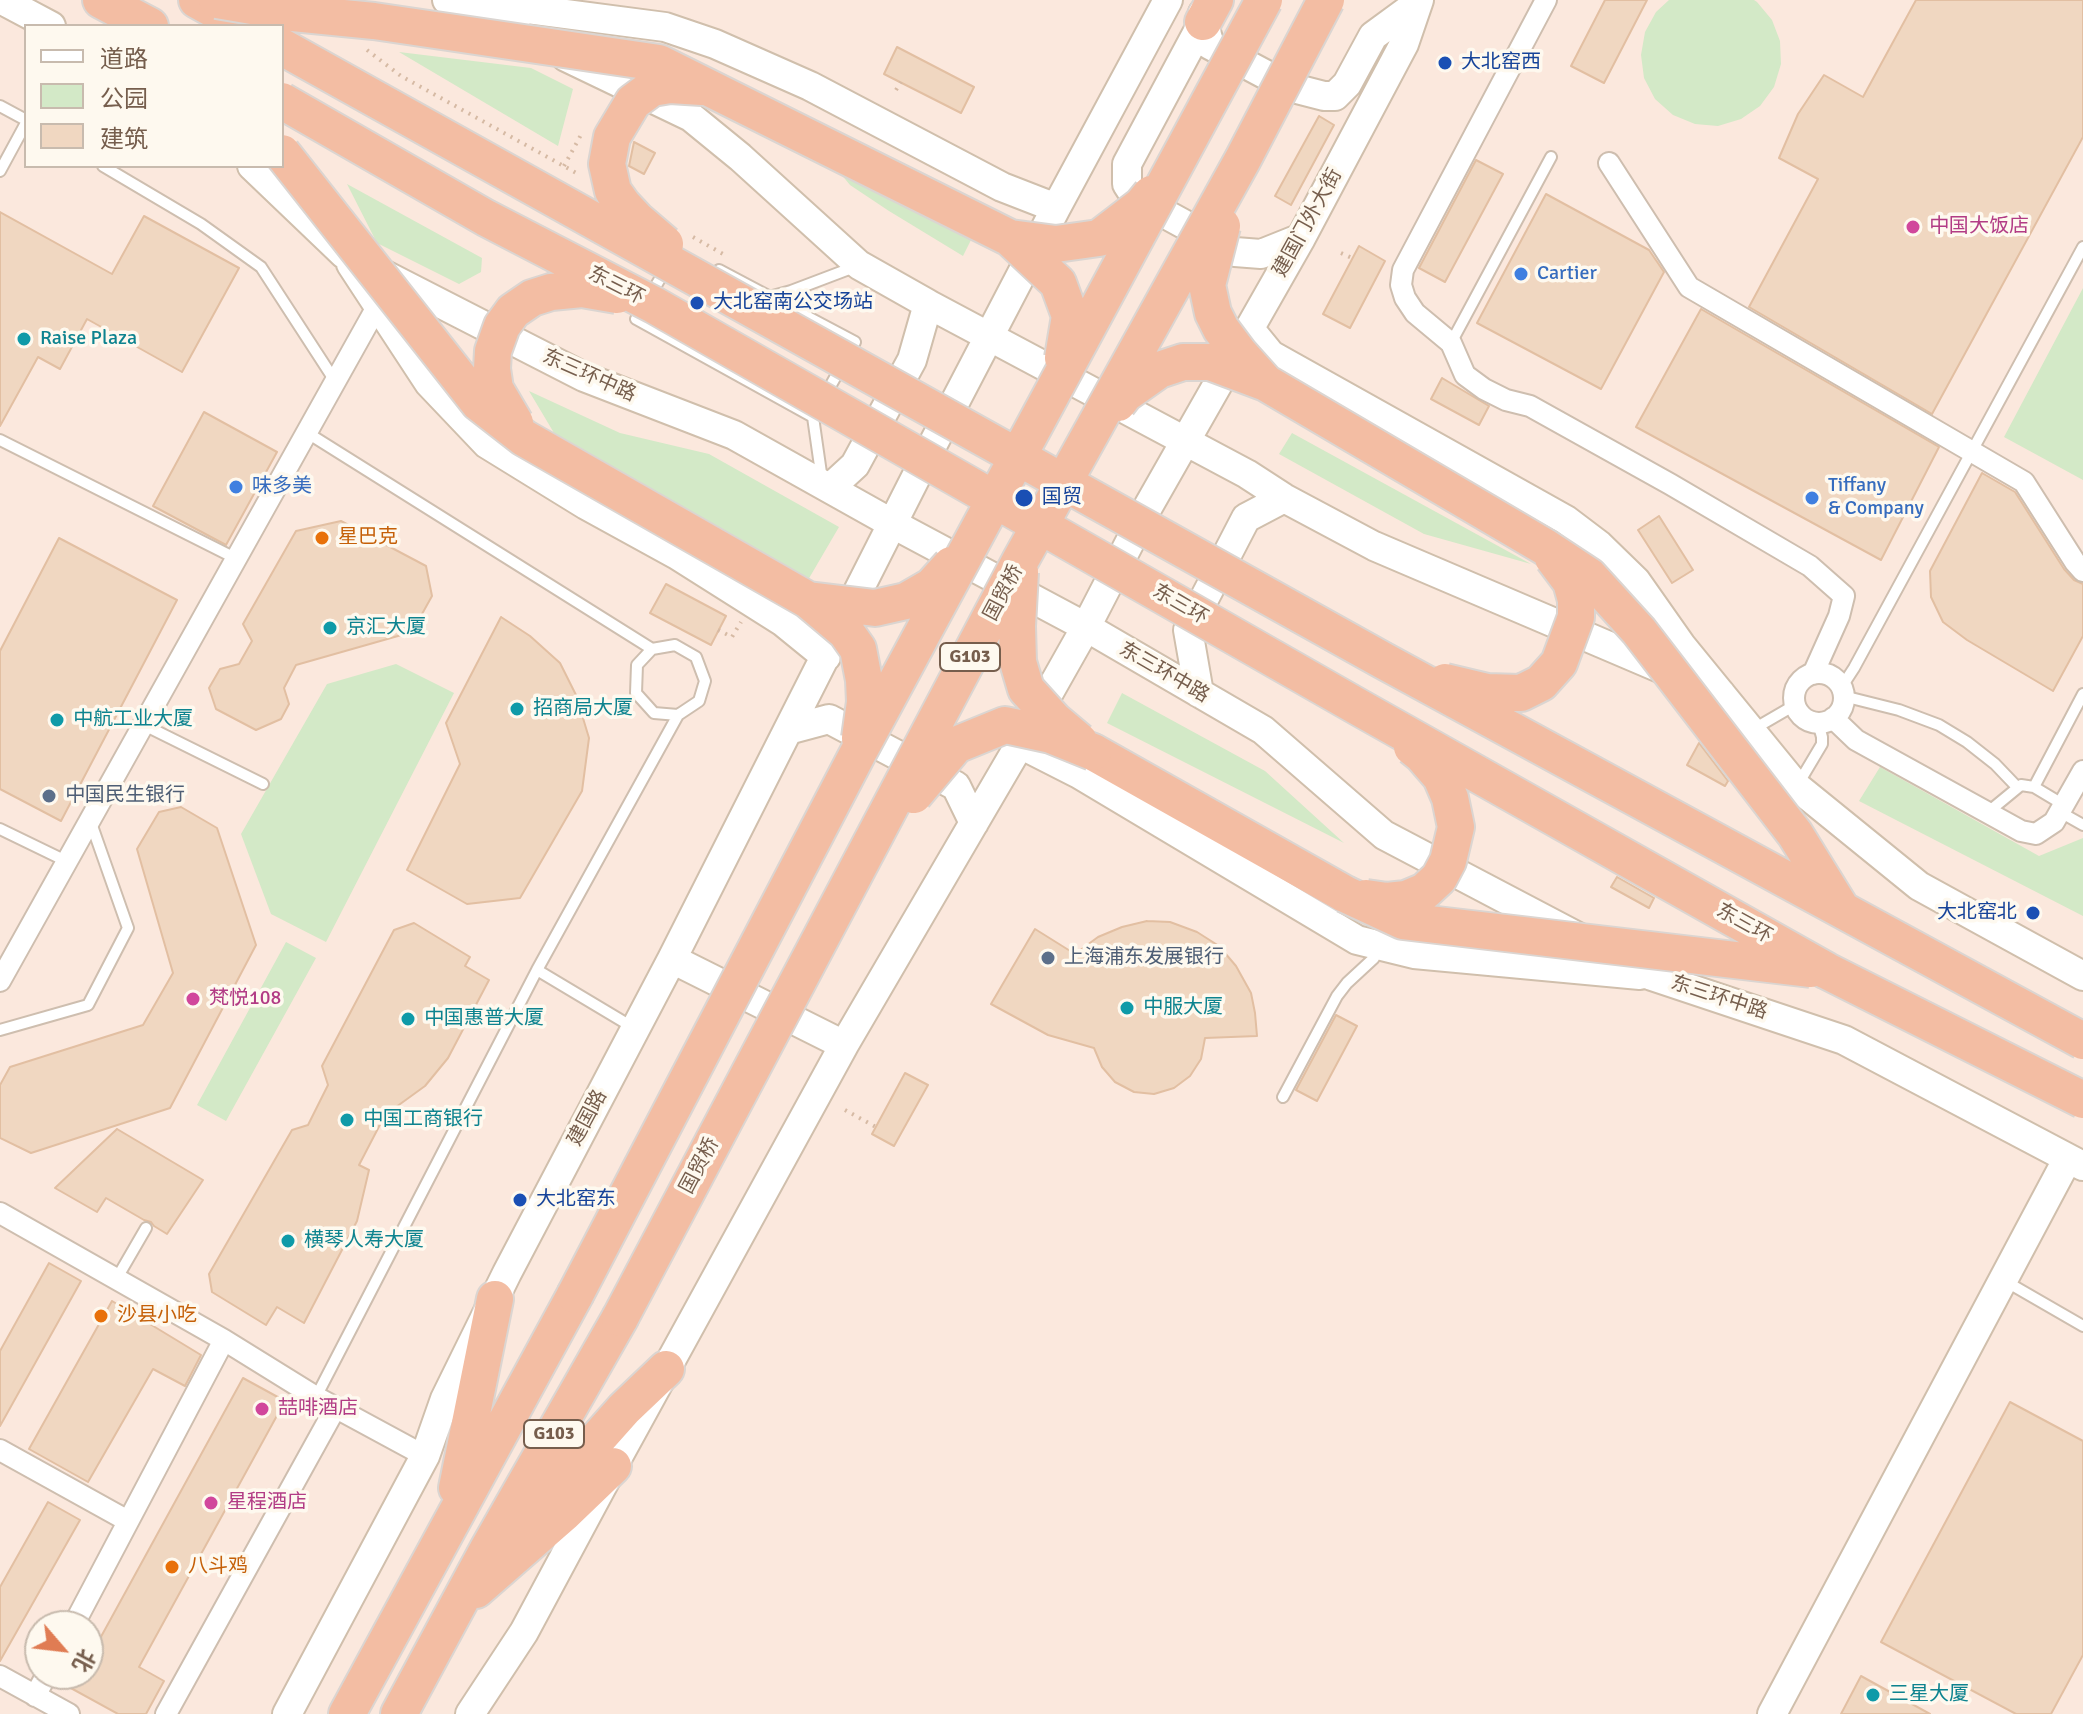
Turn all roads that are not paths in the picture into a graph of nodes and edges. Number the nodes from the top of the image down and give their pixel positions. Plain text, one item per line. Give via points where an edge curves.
1 (2, 0) edge
2 (101, 0) edge
3 (197, 0) edge
4 (217, 0) edge
5 (447, 0) edge
6 (461, 0) edge
7 (1168, 0) edge
8 (1264, 0) edge
9 (1326, 0) edge
10 (1546, 0) edge
11 (1419, 1) edge
12 (555, 6) edge
13 (1207, 7) edge
14 (592, 9) edge
15 (335, 11) dead end
16 (330, 22) dead end
17 (47, 24) edge
18 (146, 24) edge
19 (240, 24) edge
20 (284, 48) edge
21 (711, 87) junction
22 (284, 102) edge
23 (0, 106) edge
24 (24, 121) edge
25 (24, 126) edge
26 (284, 156) edge
27 (1551, 157) dead end
28 (1243, 159) junction
29 (1609, 163) dead end
30 (1177, 164) junction
31 (106, 168) edge
32 (254, 168) edge
33 (0, 171) edge
34 (1056, 208) junction
35 (1010, 238) junction
36 (1301, 238) junction
37 (2083, 247) edge
38 (678, 249) dead end
39 (344, 254) junction
40 (859, 265) junction
41 (717, 270) junction
42 (769, 297) junction
43 (928, 304) junction
44 (378, 305) junction
45 (654, 305) junction
46 (1249, 328) junction
47 (990, 338) junction
48 (1451, 343) junction
49 (335, 381) junction
50 (1266, 383) junction
51 (1050, 401) junction
52 (813, 417) junction
53 (306, 432) junction
54 (1093, 432) junction
55 (524, 438) junction
56 (0, 440) edge
57 (1186, 442) junction
58 (1972, 452) junction
59 (826, 486) junction
60 (1284, 498) junction
61 (893, 524) junction
62 (975, 538) junction
63 (1545, 547) junction
64 (235, 558) junction
65 (1020, 561) junction
66 (2083, 571) edge
67 (808, 600) junction
68 (1086, 627) junction
69 (652, 649) junction
70 (826, 657) junction
71 (1384, 661) junction
72 (1813, 674) junction
73 (1842, 692) junction
74 (1199, 693) junction
75 (1721, 694) junction
76 (2083, 694) edge
77 (1795, 705) junction
78 (1360, 708) junction
79 (678, 715) junction
80 (1826, 721) junction
81 (142, 724) junction
82 (788, 730) junction
83 (1751, 731) junction
84 (1020, 744) junction
85 (1093, 752) junction
86 (858, 753) junction
87 (2083, 771) edge
88 (263, 784) dead end
89 (1797, 787) junction
90 (2017, 787) junction
91 (2034, 787) junction
92 (2062, 808) junction
93 (1987, 813) junction
94 (89, 819) junction
95 (974, 823) junction
96 (2083, 825) edge
97 (0, 829) edge
98 (868, 849) junction
99 (66, 861) junction
100 (1345, 894) junction
101 (1843, 911) junction
102 (1379, 946) junction
103 (672, 959) junction
104 (537, 970) junction
105 (1827, 971) junction
106 (1652, 976) junction
107 (2083, 976) edge
108 (0, 981) edge
109 (636, 1029) junction
110 (0, 1030) edge
111 (2083, 1041) edge
112 (844, 1045) junction
113 (1283, 1097) dead end
114 (2083, 1100) edge
115 (2075, 1162) edge
116 (0, 1213) edge
117 (146, 1228) dead end
118 (117, 1278) junction
119 (2003, 1280) junction
120 (495, 1299) junction
121 (2083, 1326) edge
122 (224, 1340) junction
123 (666, 1369) junction
124 (316, 1397) junction
125 (336, 1407) junction
126 (0, 1450) edge
127 (425, 1456) junction
128 (613, 1466) junction
129 (128, 1521) junction
130 (449, 1525) junction
131 (487, 1551) junction
132 (457, 1607) junction
133 (81, 1610) edge
134 (0, 1676) edge
135 (38, 1690) edge
136 (35, 1696) junction
137 (69, 1714) edge
138 (166, 1714) edge
139 (287, 1714) edge
140 (347, 1714) edge
141 (399, 1714) edge
142 (470, 1714) edge
143 (1772, 1714) edge

1 - 17 street
2 - 18 highway
3 - 19 highway
4 - 21 highway, bridge via 659,63
5 - 40 street via 691,117
6 - 12 street
7 - 34 street
8 - 30 highway, G103, bridge
9 - 28 highway, 国贸桥 / G103, bridge
10 - 48 street via 1403,270 1405,298
11 - 13 street via 1373,36 1335,96 1289,87 1210,45
11 - 36 street, 建国门外大街 via 1404,44
12 - 14 street
13 - 36 street via 1127,164 1127,184 1136,198 1235,252 1261,254
14 - 34 street via 715,44 810,86 1002,187
15 - 16 lane
20 - 41 highway, bridge
21 - 35 highway, bridge
21 - 41 highway, bridge via 652,88 633,102 612,137 607,164 613,191 637,220
22 - 45 highway, 东三环, bridge via 486,218
23 - 24 lane
25 - 33 lane
26 - 55 highway, bridge via 479,403
27 - 48 lane
28 - 50 highway, bridge via 1207,285 1221,329
28 - 54 highway, 国贸桥 / G103, bridge
29 - 58 street via 1689,287
30 - 35 highway, bridge via 1142,205 1099,238 1056,244
30 - 51 highway, G103, bridge
31 - 49 lane via 261,267
32 - 39 street, 东三环中路
34 - 47 street
35 - 51 highway, bridge via 1058,283 1070,316 1066,351
36 - 46 street, 建国门外大街
37 - 58 lane
38 - 52 lane via 636,319
39 - 44 street
39 - 59 street, 东三环中路 via 584,377 734,435
40 - 42 lane
40 - 43 street
41 - 42 lane
41 - 71 highway, bridge
42 - 52 lane via 855,342
43 - 47 street
43 - 59 street via 912,360 855,465
44 - 49 street
44 - 70 street via 429,383 487,444 677,555 783,622
45 - 55 highway, bridge via 582,289 532,298 513,311 502,326 492,369 495,389
45 - 78 highway, 东三环, bridge
46 - 57 street, 建国门外大街
46 - 75 street via 1271,355 1566,520 1599,545 1636,581
47 - 57 street
47 - 61 street, 建国路
48 - 72 street via 1465,375 1484,389 1530,406 1670,484 1810,566 1844,596
49 - 53 street
50 - 54 highway, bridge via 1210,362 1183,362 1159,370 1125,394
50 - 63 highway, bridge
51 - 62 highway, G103, bridge
52 - 59 lane
53 - 64 street
53 - 69 lane
54 - 65 highway, 国贸桥 / G103, bridge
55 - 67 highway, bridge
56 - 64 lane
57 - 60 street
57 - 68 street, 建国门外大街
58 - 66 street via 2024,482
58 - 73 lane
59 - 61 street, 东三环中路
60 - 74 street via 1246,518 1188,630
60 - 75 street via 1374,546
61 - 68 street, 东三环中路
61 - 70 street, 建国路
62 - 67 highway, bridge via 932,586 906,601 875,608
62 - 86 highway, G103, bridge
63 - 71 highway, bridge via 1571,582 1576,617 1559,663 1541,683 1521,693 1487,692
63 - 101 highway, bridge via 1589,576 1639,631 1795,834
64 - 81 street
65 - 85 highway, bridge via 1018,662 1026,689
65 - 98 highway, 国贸桥 / G103, bridge
67 - 86 highway, bridge via 858,649 865,702
68 - 74 street, 东三环中路
68 - 84 street, 建国门外大街
69 - 79 lane via 637,665 636,693 654,713
69 - 79 lane via 675,645 696,657 705,681 699,701
70 - 82 street, 建国路
71 - 101 highway, bridge
72 - 73 street via 1829,676
72 - 77 street via 1796,689
73 - 80 street via 1843,705
73 - 90 lane via 1939,725 1995,764
74 - 106 street, 东三环中路 via 1263,730 1384,835
75 - 83 street
76 - 91 lane
77 - 80 street via 1804,718
77 - 83 lane
78 - 100 highway, bridge via 1422,755 1441,777 1456,827 1448,861 1425,891 1387,901
78 - 105 highway, 东三环, bridge
79 - 104 lane
80 - 89 lane via 1822,744
80 - 93 street
81 - 88 lane
81 - 94 street
82 - 95 street via 829,719 956,786
82 - 103 street, 建国路
83 - 89 street
84 - 95 street
84 - 102 street via 1092,781 1357,940
85 - 98 highway, bridge via 1005,725 956,745
85 - 100 highway
86 - 130 highway, G103, bridge
87 - 92 street
89 - 107 street via 1919,886
90 - 91 lane
90 - 93 lane
91 - 92 lane
92 - 93 street via 2054,822 2036,834
92 - 96 lane
94 - 99 street
94 - 110 lane via 128,928 88,1005
95 - 112 street
97 - 99 lane
98 - 131 highway, 国贸桥 / G103, bridge via 620,1318
99 - 108 street
100 - 105 highway, bridge via 1403,921
101 - 111 highway, bridge
102 - 106 street via 1414,954
102 - 113 lane via 1337,996
103 - 109 street, 建国路
103 - 112 street
104 - 109 lane
104 - 124 lane
105 - 114 highway, 东三环, bridge
106 - 115 street, 东三环中路 via 1844,1040
109 - 120 street, 建国路
112 - 123 street
115 - 119 street
116 - 118 street
117 - 118 lane
118 - 122 street
119 - 121 lane
119 - 143 street
120 - 127 street, 建国路 via 445,1399
120 - 130 highway
122 - 124 street
122 - 129 street
123 - 128 street
123 - 131 highway
124 - 125 street
125 - 127 street
125 - 138 street
126 - 129 street
127 - 139 street, 建国路
128 - 132 highway
128 - 142 street via 524,1632
129 - 133 street
130 - 140 highway, G103
131 - 132 highway, G103
132 - 141 highway, G103
134 - 136 street
135 - 136 street
136 - 137 street

